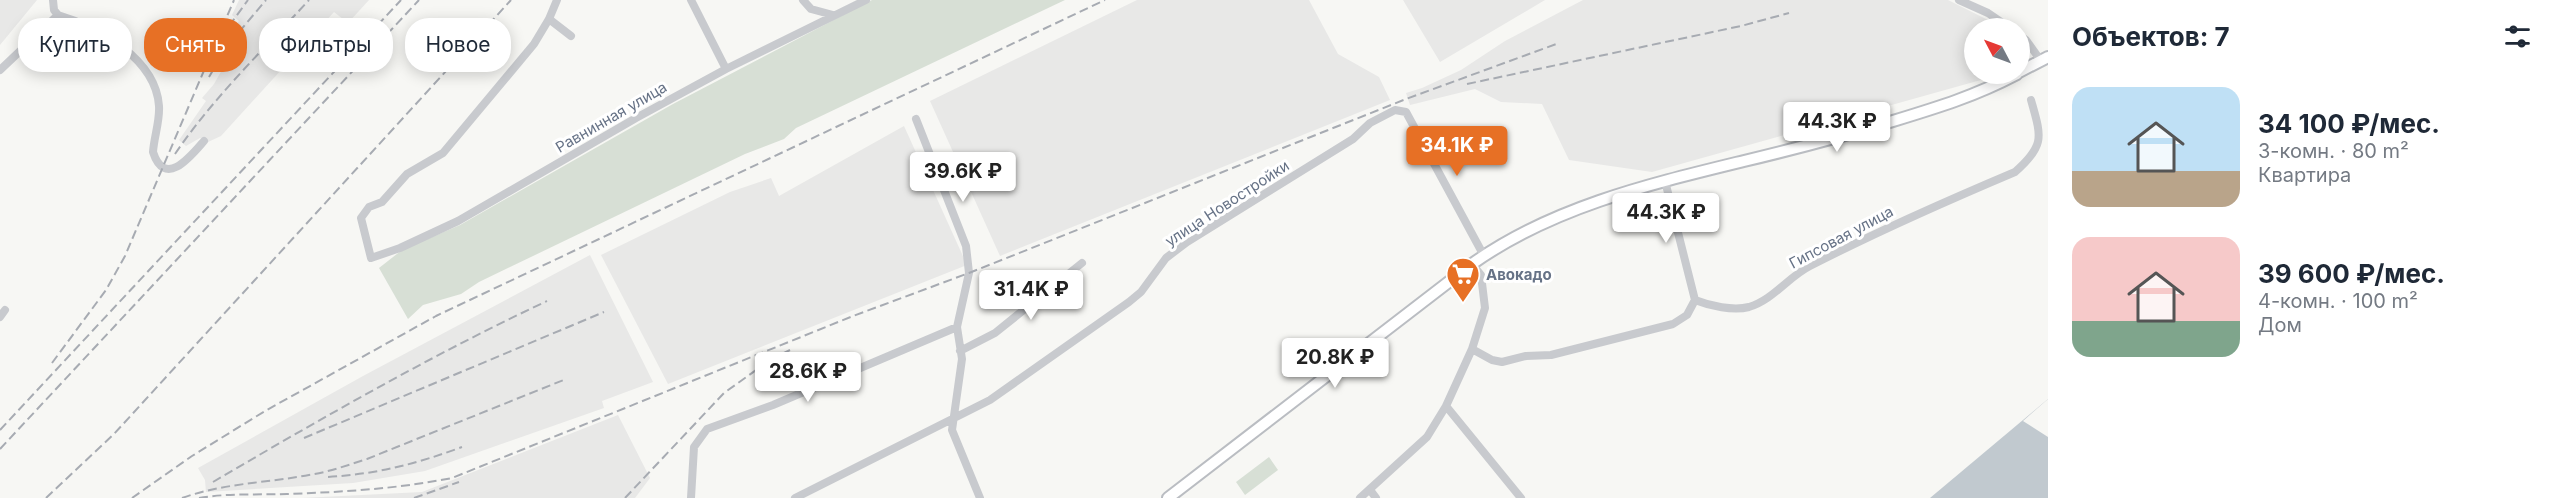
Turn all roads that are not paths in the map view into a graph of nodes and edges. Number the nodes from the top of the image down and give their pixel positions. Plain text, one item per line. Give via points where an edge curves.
1 (53, 0) edge
2 (557, 0) edge
3 (691, 0) edge
4 (803, 0) edge
5 (866, 0) edge
6 (1959, 0) edge
7 (58, 15) junction
8 (833, 15) junction
9 (1995, 18) edge
10 (549, 19) junction
11 (571, 36) dead end
12 (2030, 43) edge
13 (2044, 59) edge
14 (2030, 67) edge
15 (726, 69) junction
16 (0, 70) edge
17 (1996, 84) edge
18 (2031, 99) dead end
19 (916, 119) dead end
20 (204, 141) dead end
21 (1665, 181) junction
22 (1484, 255) junction
23 (1082, 262) dead end
24 (1472, 264) junction
25 (1695, 300) junction
26 (957, 327) junction
27 (1472, 348) junction
28 (960, 351) junction
29 (1446, 406) junction
30 (955, 419) junction
31 (1370, 490) junction
32 (691, 498) edge
33 (795, 498) edge
34 (980, 498) edge
35 (1168, 498) edge
36 (1360, 498) edge
37 (1376, 498) edge
38 (1521, 498) edge

1 - 7 street
2 - 10 street
3 - 15 street
4 - 8 street via 811,9
5 - 8 street, Равнинная улица
6 - 9 street
7 - 16 street
7 - 20 street via 90,27 125,50 151,79 159,108 153,152 163,167 182,166
8 - 15 street, Равнинная улица
10 - 11 street
10 - 15 street, Равнинная улица via 534,44 444,153 407,174 382,202 364,212 361,219 371,258 458,221
12 - 13 street
13 - 14 main road
17 - 21 main road via 1964,100 1824,142
18 - 25 street, Гипсовая улица via 2041,135 2031,158 2015,172 1881,229 1797,273 1774,294 1748,307 1710,306
19 - 26 street via 966,246 969,273
21 - 22 main road via 1558,217
21 - 25 street
22 - 24 main road
22 - 30 street, улица Новостройки via 1406,112 1395,110 1187,242 1166,258 1129,302 990,400
23 - 28 street via 995,333
24 - 27 street via 1481,276 1485,308
24 - 35 main road
25 - 27 street via 1687,315 1673,324 1551,355 1502,362
26 - 28 street
26 - 32 street via 707,429 694,447
27 - 29 street
28 - 30 street
29 - 31 street via 1427,437
29 - 38 street
30 - 33 street, улица Новостройки
30 - 34 street via 952,430
31 - 36 street
31 - 37 street

